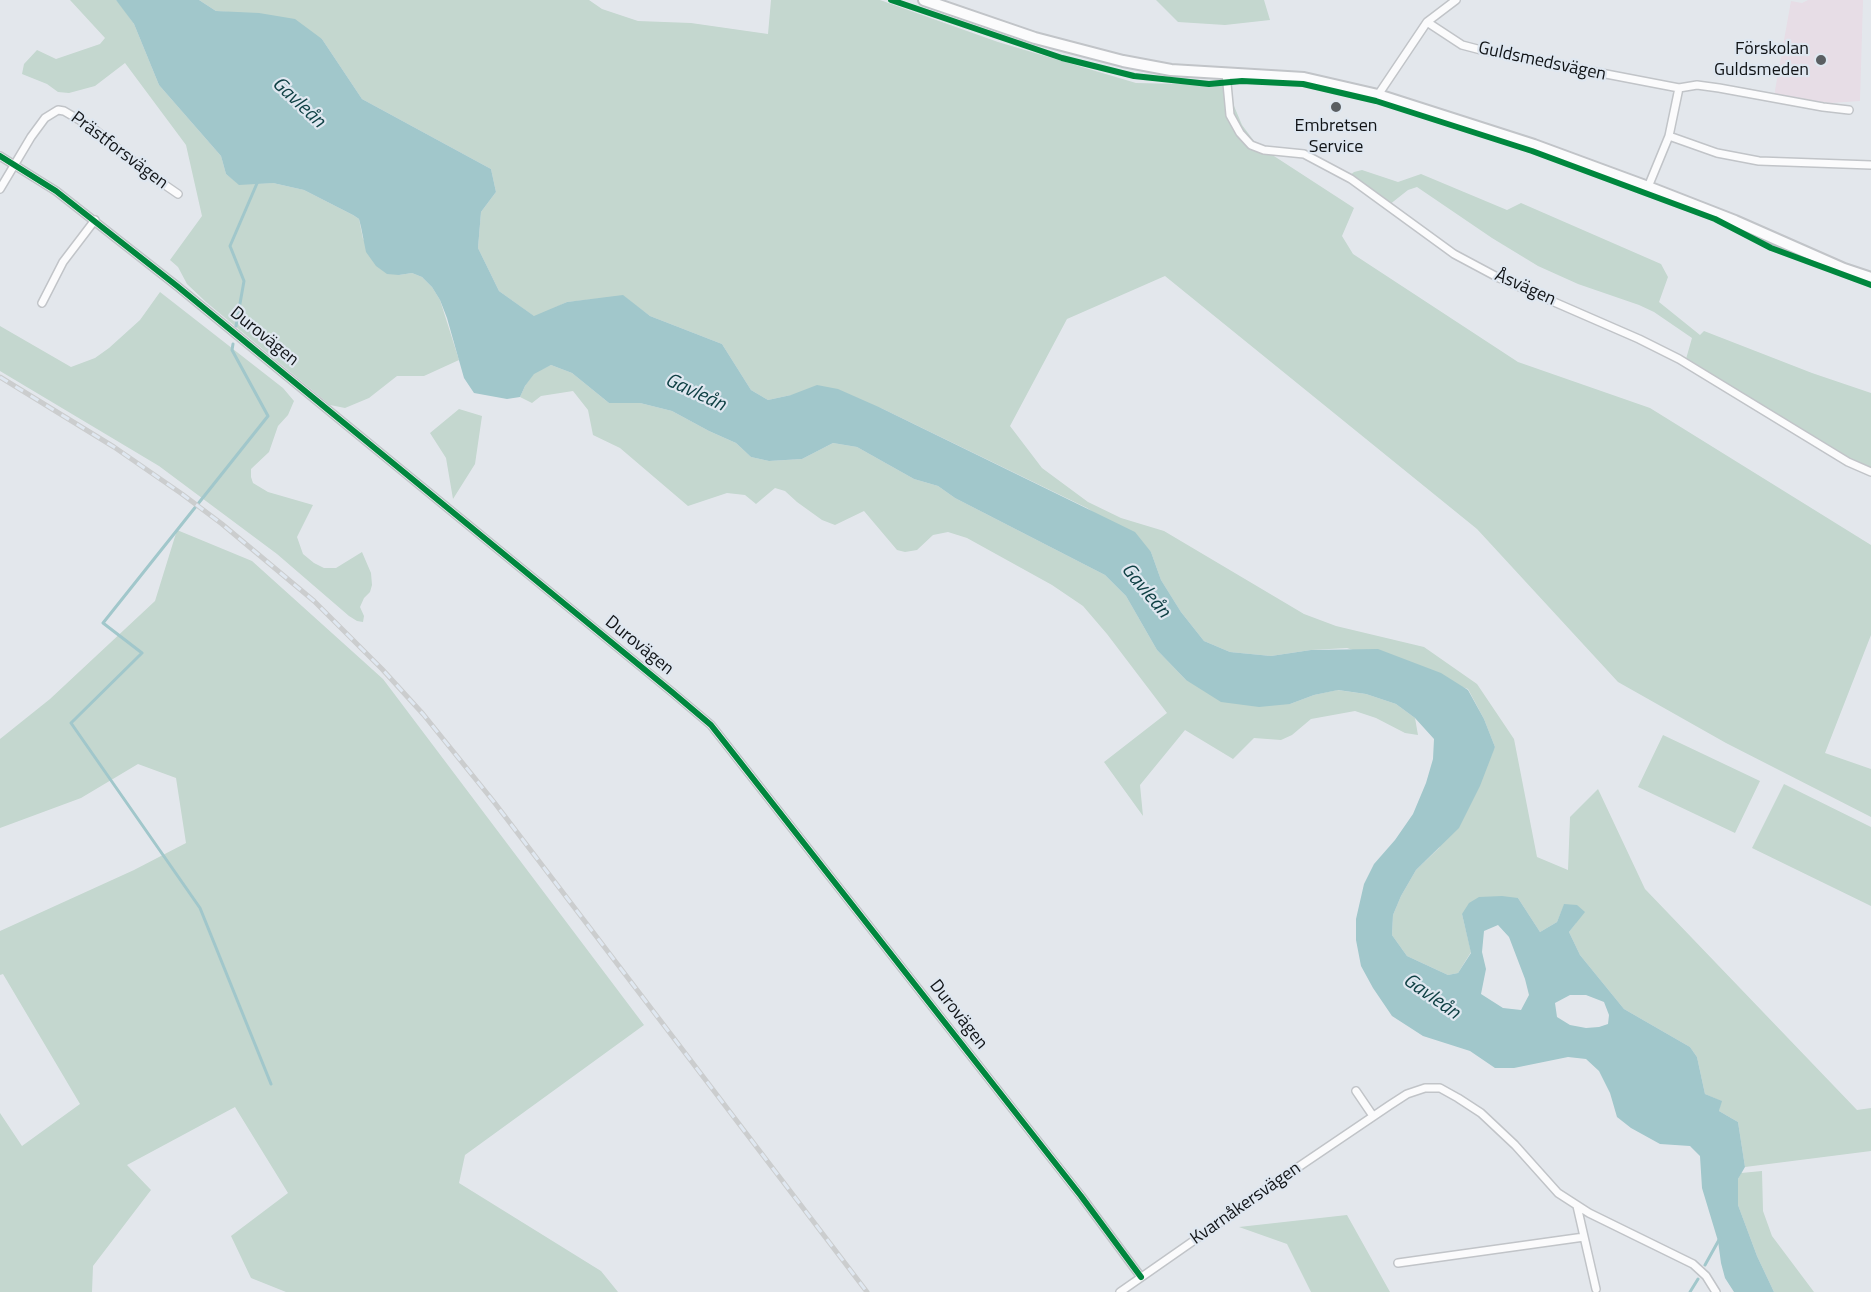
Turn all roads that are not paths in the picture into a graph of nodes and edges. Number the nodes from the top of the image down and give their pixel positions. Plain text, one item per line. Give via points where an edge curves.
1 (924, 0) edge
2 (1456, 0) edge
3 (938, 2) edge
4 (1427, 22) junction
5 (1226, 74) junction
6 (1679, 88) junction
7 (1378, 95) junction
8 (1849, 110) dead end
9 (1669, 136) junction
10 (0, 156) edge
11 (14, 164) junction
12 (1871, 165) edge
13 (1648, 187) junction
14 (0, 189) edge
15 (178, 194) dead end
16 (95, 220) junction
17 (1871, 278) edge
18 (42, 303) dead end
19 (1871, 472) edge
20 (1356, 1091) dead end
21 (1373, 1116) junction
22 (1577, 1206) junction
23 (1584, 1237) junction
24 (1398, 1263) dead end
25 (1142, 1276) junction
26 (1596, 1289) dead end
27 (1120, 1292) edge
28 (1716, 1292) edge

1 - 3 main road
2 - 4 street
3 - 5 main road via 1035,38 1104,57 1171,70
4 - 6 street, Guldsmedsvägen via 1462,45 1481,50
4 - 7 street
5 - 7 main road via 1304,78
5 - 19 street, Åsvägen via 1230,115 1251,145 1304,154 1350,179 1454,254 1499,278 1640,339
6 - 8 street, Guldsmedsvägen via 1697,85
6 - 9 street
7 - 13 main road
9 - 12 street via 1741,159
9 - 13 street
10 - 11 street, Durovägen
11 - 14 street
11 - 15 street, Prästforsvägen via 45,118 54,111 64,111 93,128
11 - 16 street, Durovägen
13 - 17 main road
16 - 18 street via 63,262
16 - 25 street, Durovägen via 711,725
20 - 21 street
21 - 22 street, Kvarnåkersvägen via 1407,1094 1440,1088 1481,1113 1558,1193
21 - 25 street, Kvarnåkersvägen
22 - 23 street
22 - 28 street, Kvarnåkersvägen via 1693,1264
23 - 24 street
23 - 26 street
25 - 27 street, Kvarnåkersvägen

